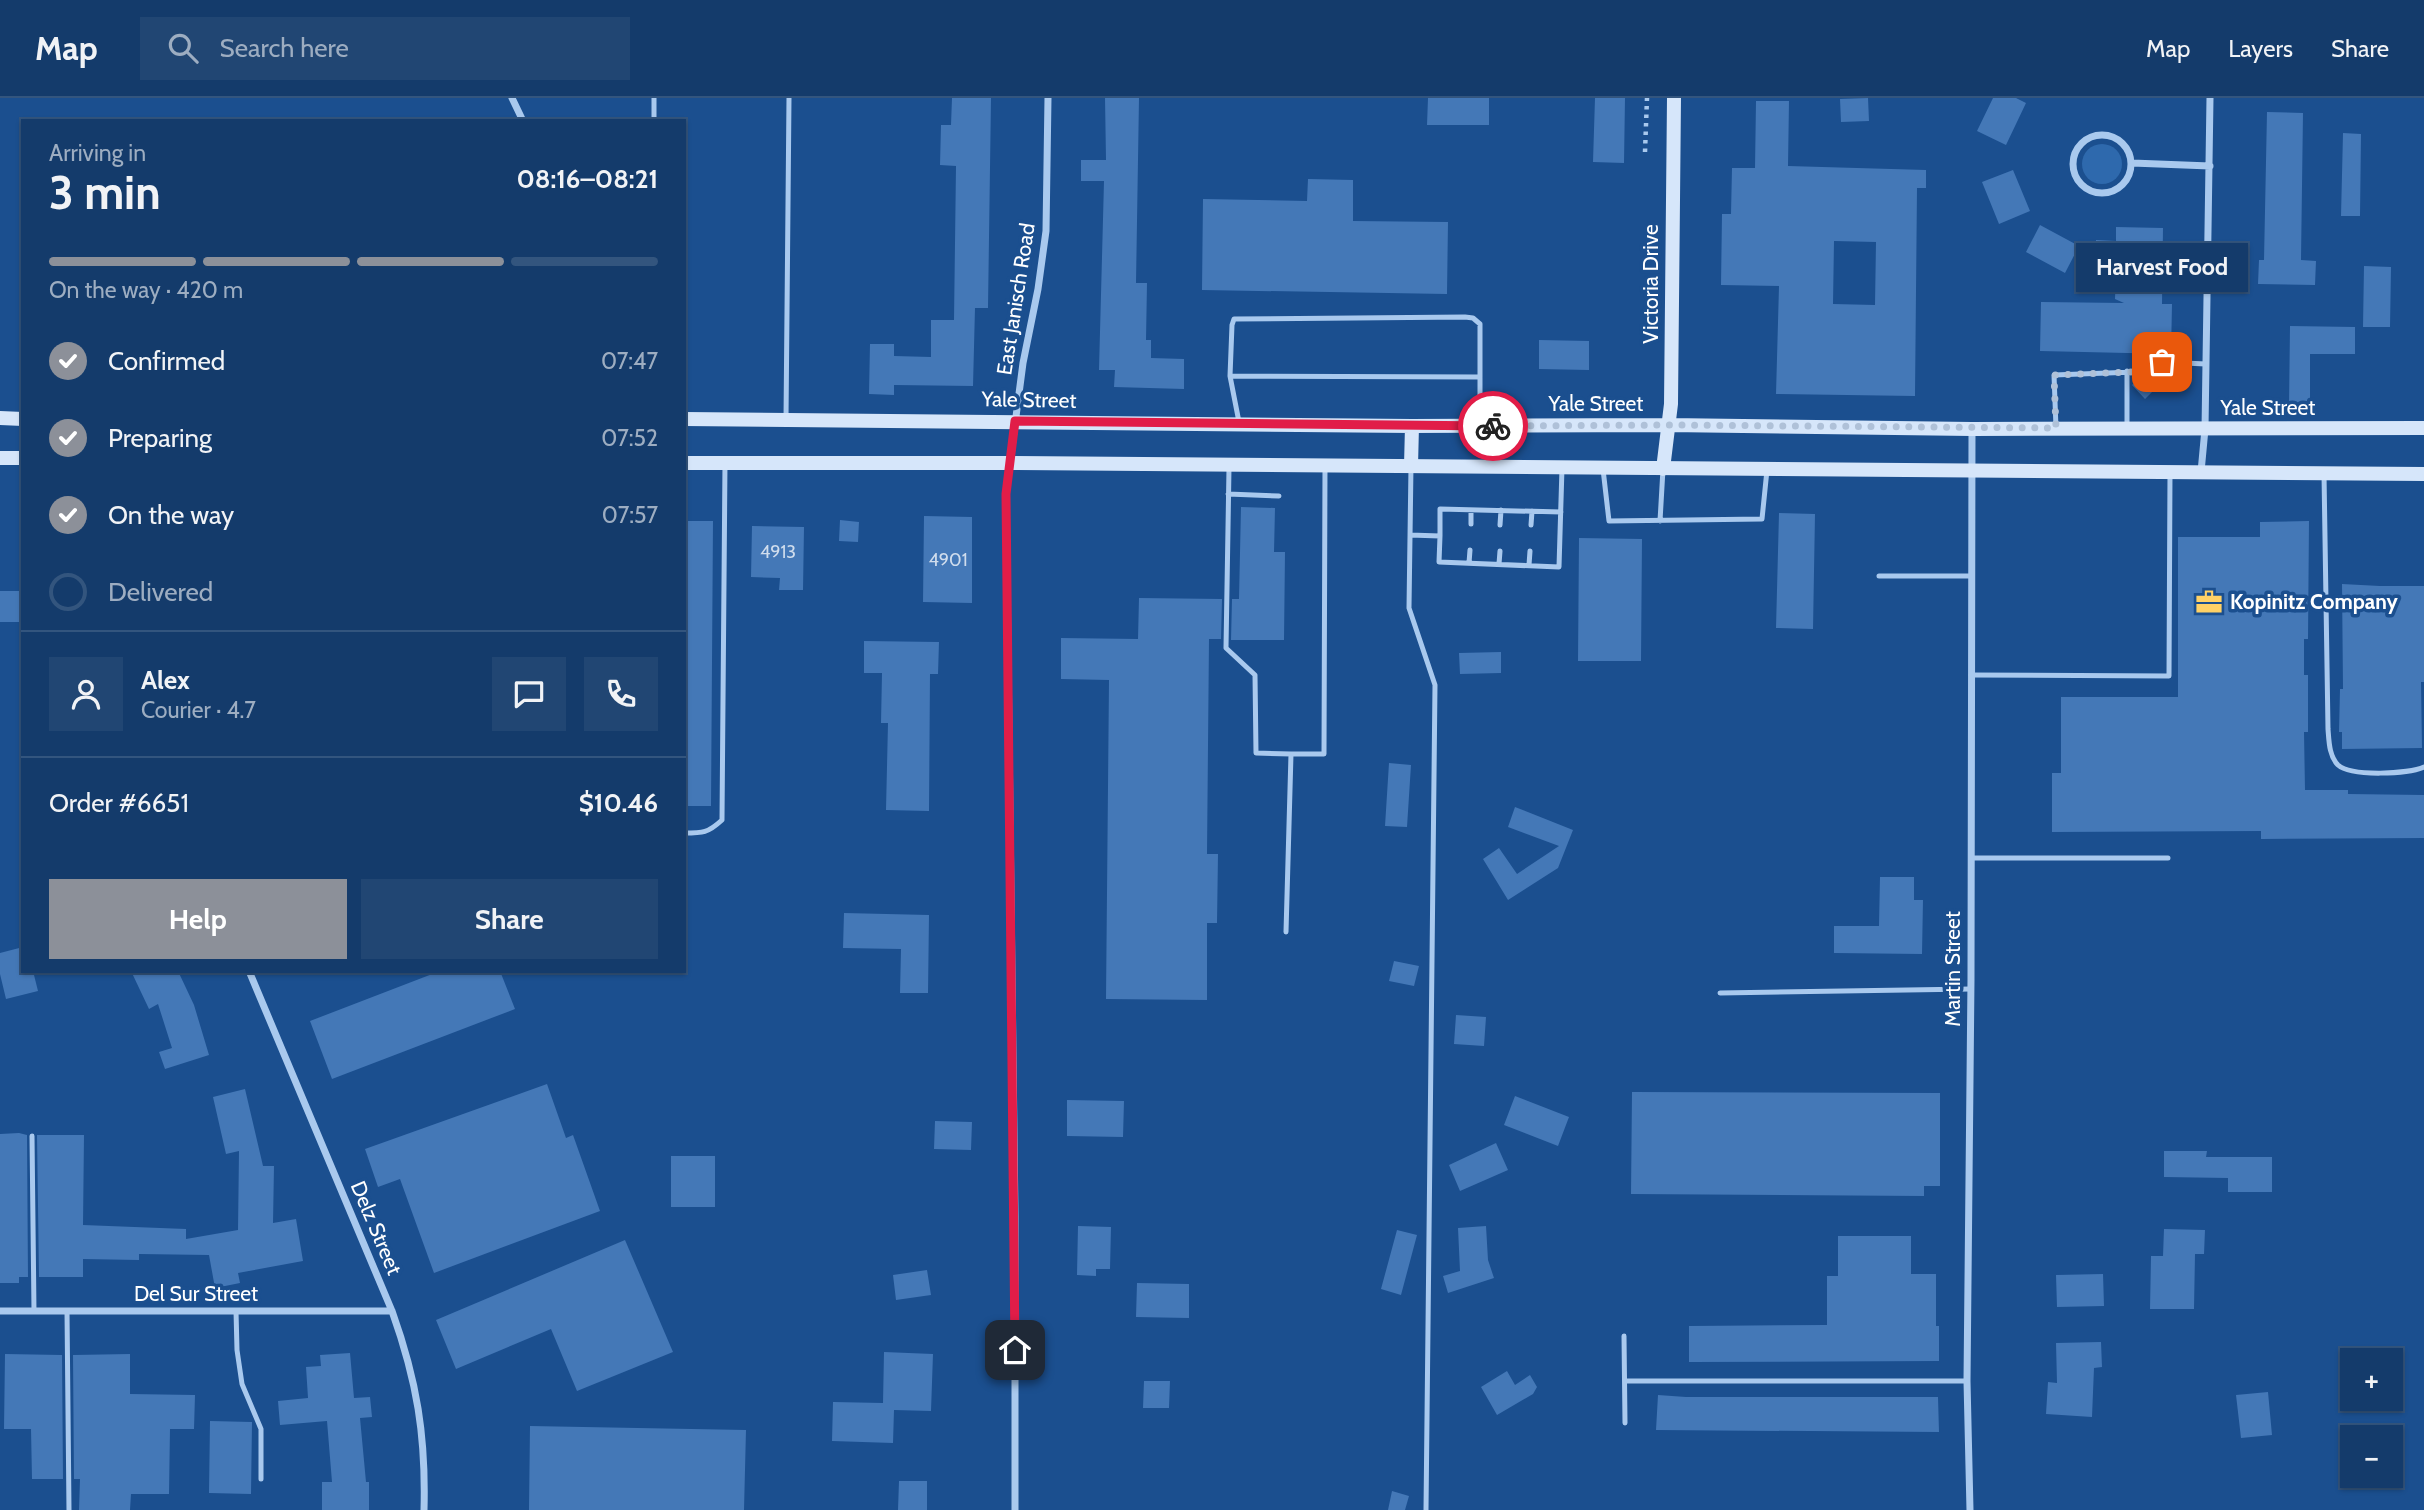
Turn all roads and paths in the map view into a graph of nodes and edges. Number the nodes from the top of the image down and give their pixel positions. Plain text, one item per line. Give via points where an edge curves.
1 (512, 98) edge
2 (654, 98) edge
3 (789, 98) edge
4 (1048, 98) edge
5 (1647, 98) edge
6 (1674, 98) edge
7 (2210, 98) edge
8 (522, 119) edge
9 (654, 119) edge
10 (1645, 152) dead end
11 (2132, 163) junction
12 (2210, 166) junction
13 (2206, 364) junction
14 (2127, 371) junction
15 (1230, 376) junction
16 (1480, 377) junction
17 (0, 418) edge
18 (686, 418) edge
19 (21, 419) edge
20 (786, 419) junction
21 (1015, 421) junction
22 (1239, 424) junction
23 (1669, 425) junction
24 (1412, 426) junction
25 (1480, 426) junction
26 (2127, 427) junction
27 (2056, 428) junction
28 (2424, 428) edge
29 (1972, 429) junction
30 (2205, 429) junction
31 (0, 458) edge
32 (21, 458) edge
33 (686, 463) edge
34 (725, 463) junction
35 (1010, 463) junction
36 (1229, 465) junction
37 (1325, 466) junction
38 (1411, 467) junction
39 (1562, 468) junction
40 (1603, 468) junction
41 (1663, 469) junction
42 (1767, 470) junction
43 (1971, 471) junction
44 (2170, 473) junction
45 (2201, 474) junction
46 (2324, 474) junction
47 (2424, 474) edge
48 (1228, 494) junction
49 (1279, 496) dead end
50 (1471, 510) junction
51 (1501, 510) junction
52 (1532, 511) junction
53 (1561, 512) junction
54 (1660, 521) junction
55 (1471, 524) dead end
56 (1500, 525) dead end
57 (1531, 525) dead end
58 (1410, 535) junction
59 (1440, 536) junction
60 (1470, 550) dead end
61 (1500, 551) dead end
62 (1530, 551) dead end
63 (1469, 563) junction
64 (1499, 564) junction
65 (1529, 565) junction
66 (1879, 576) dead end
67 (1971, 576) junction
68 (1971, 674) junction
69 (1290, 754) junction
70 (2424, 767) edge
71 (686, 833) edge
72 (1971, 858) junction
73 (2168, 858) dead end
74 (1286, 932) dead end
75 (250, 973) edge
76 (1971, 989) junction
77 (1720, 993) dead end
78 (32, 1136) dead end
79 (0, 1311) edge
80 (34, 1311) junction
81 (67, 1311) junction
82 (236, 1311) junction
83 (392, 1311) junction
84 (1624, 1336) dead end
85 (1625, 1381) junction
86 (1967, 1381) junction
87 (1625, 1423) dead end
88 (261, 1479) dead end
89 (69, 1510) edge
90 (424, 1510) edge
91 (1015, 1510) edge
92 (1426, 1510) edge
93 (1970, 1510) edge

1 - 8 street
2 - 9 lane
3 - 20 lane
4 - 21 street, East Janisch Road via 1046,231
5 - 10 path
6 - 23 main road, Victoria Drive
7 - 12 street
11 - 11 street via 2124,144 2096,134 2079,145 2072,164 2079,183 2107,193 2125,183
11 - 12 street
12 - 13 street
13 - 14 lane via 2162,362
13 - 30 street
14 - 26 lane
14 - 27 lane via 2054,375
15 - 16 lane
15 - 16 lane via 1234,319 1465,317 1480,324
15 - 22 lane
16 - 25 lane
17 - 19 main road
18 - 20 main road, Yale Street
20 - 21 main road, Yale Street
21 - 22 main road, Yale Street
21 - 35 street, East Janisch Road
22 - 24 main road, Yale Street
23 - 25 main road, Yale Street
23 - 29 main road, Yale Street
23 - 41 main road, Victoria Drive
24 - 25 main road, Yale Street
24 - 38 main road
26 - 27 main road, Yale Street
26 - 30 main road, Yale Street
27 - 29 main road, Yale Street
28 - 30 main road, Yale Street
29 - 43 street, Martin Street
30 - 45 street
31 - 32 main road
33 - 34 main road
34 - 35 main road
34 - 71 lane via 722,820 702,834
35 - 36 main road
35 - 91 street, East Janisch Road via 1006,494
36 - 37 main road
36 - 48 lane
37 - 38 main road
37 - 69 lane via 1324,754
38 - 39 main road
38 - 58 lane
39 - 40 main road
39 - 53 lane
40 - 41 main road
40 - 54 lane via 1609,522
41 - 42 main road
41 - 54 lane
42 - 43 main road
42 - 54 lane via 1762,519
43 - 44 main road
43 - 67 street, Martin Street
44 - 45 main road
44 - 68 lane via 2169,676
45 - 46 main road
46 - 47 main road
46 - 70 lane via 2330,750 2338,765 2350,772 2408,772
48 - 49 lane
48 - 69 lane via 1226,648 1255,675 1256,753
50 - 51 lane
50 - 55 lane
50 - 59 lane via 1440,509
51 - 52 lane
51 - 56 lane
52 - 53 lane
52 - 57 lane
53 - 65 lane via 1559,567
58 - 59 lane
58 - 92 lane via 1409,608 1435,685
59 - 63 lane via 1439,562
60 - 63 lane
61 - 64 lane
62 - 65 lane
63 - 64 lane
64 - 65 lane
66 - 67 lane
67 - 68 street, Martin Street
68 - 72 street, Martin Street
69 - 74 lane
72 - 73 lane
72 - 76 street, Martin Street
75 - 83 street, Delz Street
76 - 77 lane
76 - 86 street, Martin Street
78 - 80 lane
79 - 80 street, Del Sur Street
80 - 81 street, Del Sur Street
81 - 82 street, Del Sur Street
81 - 89 lane
82 - 83 street, Del Sur Street
82 - 88 lane via 242,1384 261,1429
83 - 90 street, Delz Street via 415,1386 423,1434
84 - 85 lane
85 - 86 lane
85 - 87 lane
86 - 93 street, Martin Street

